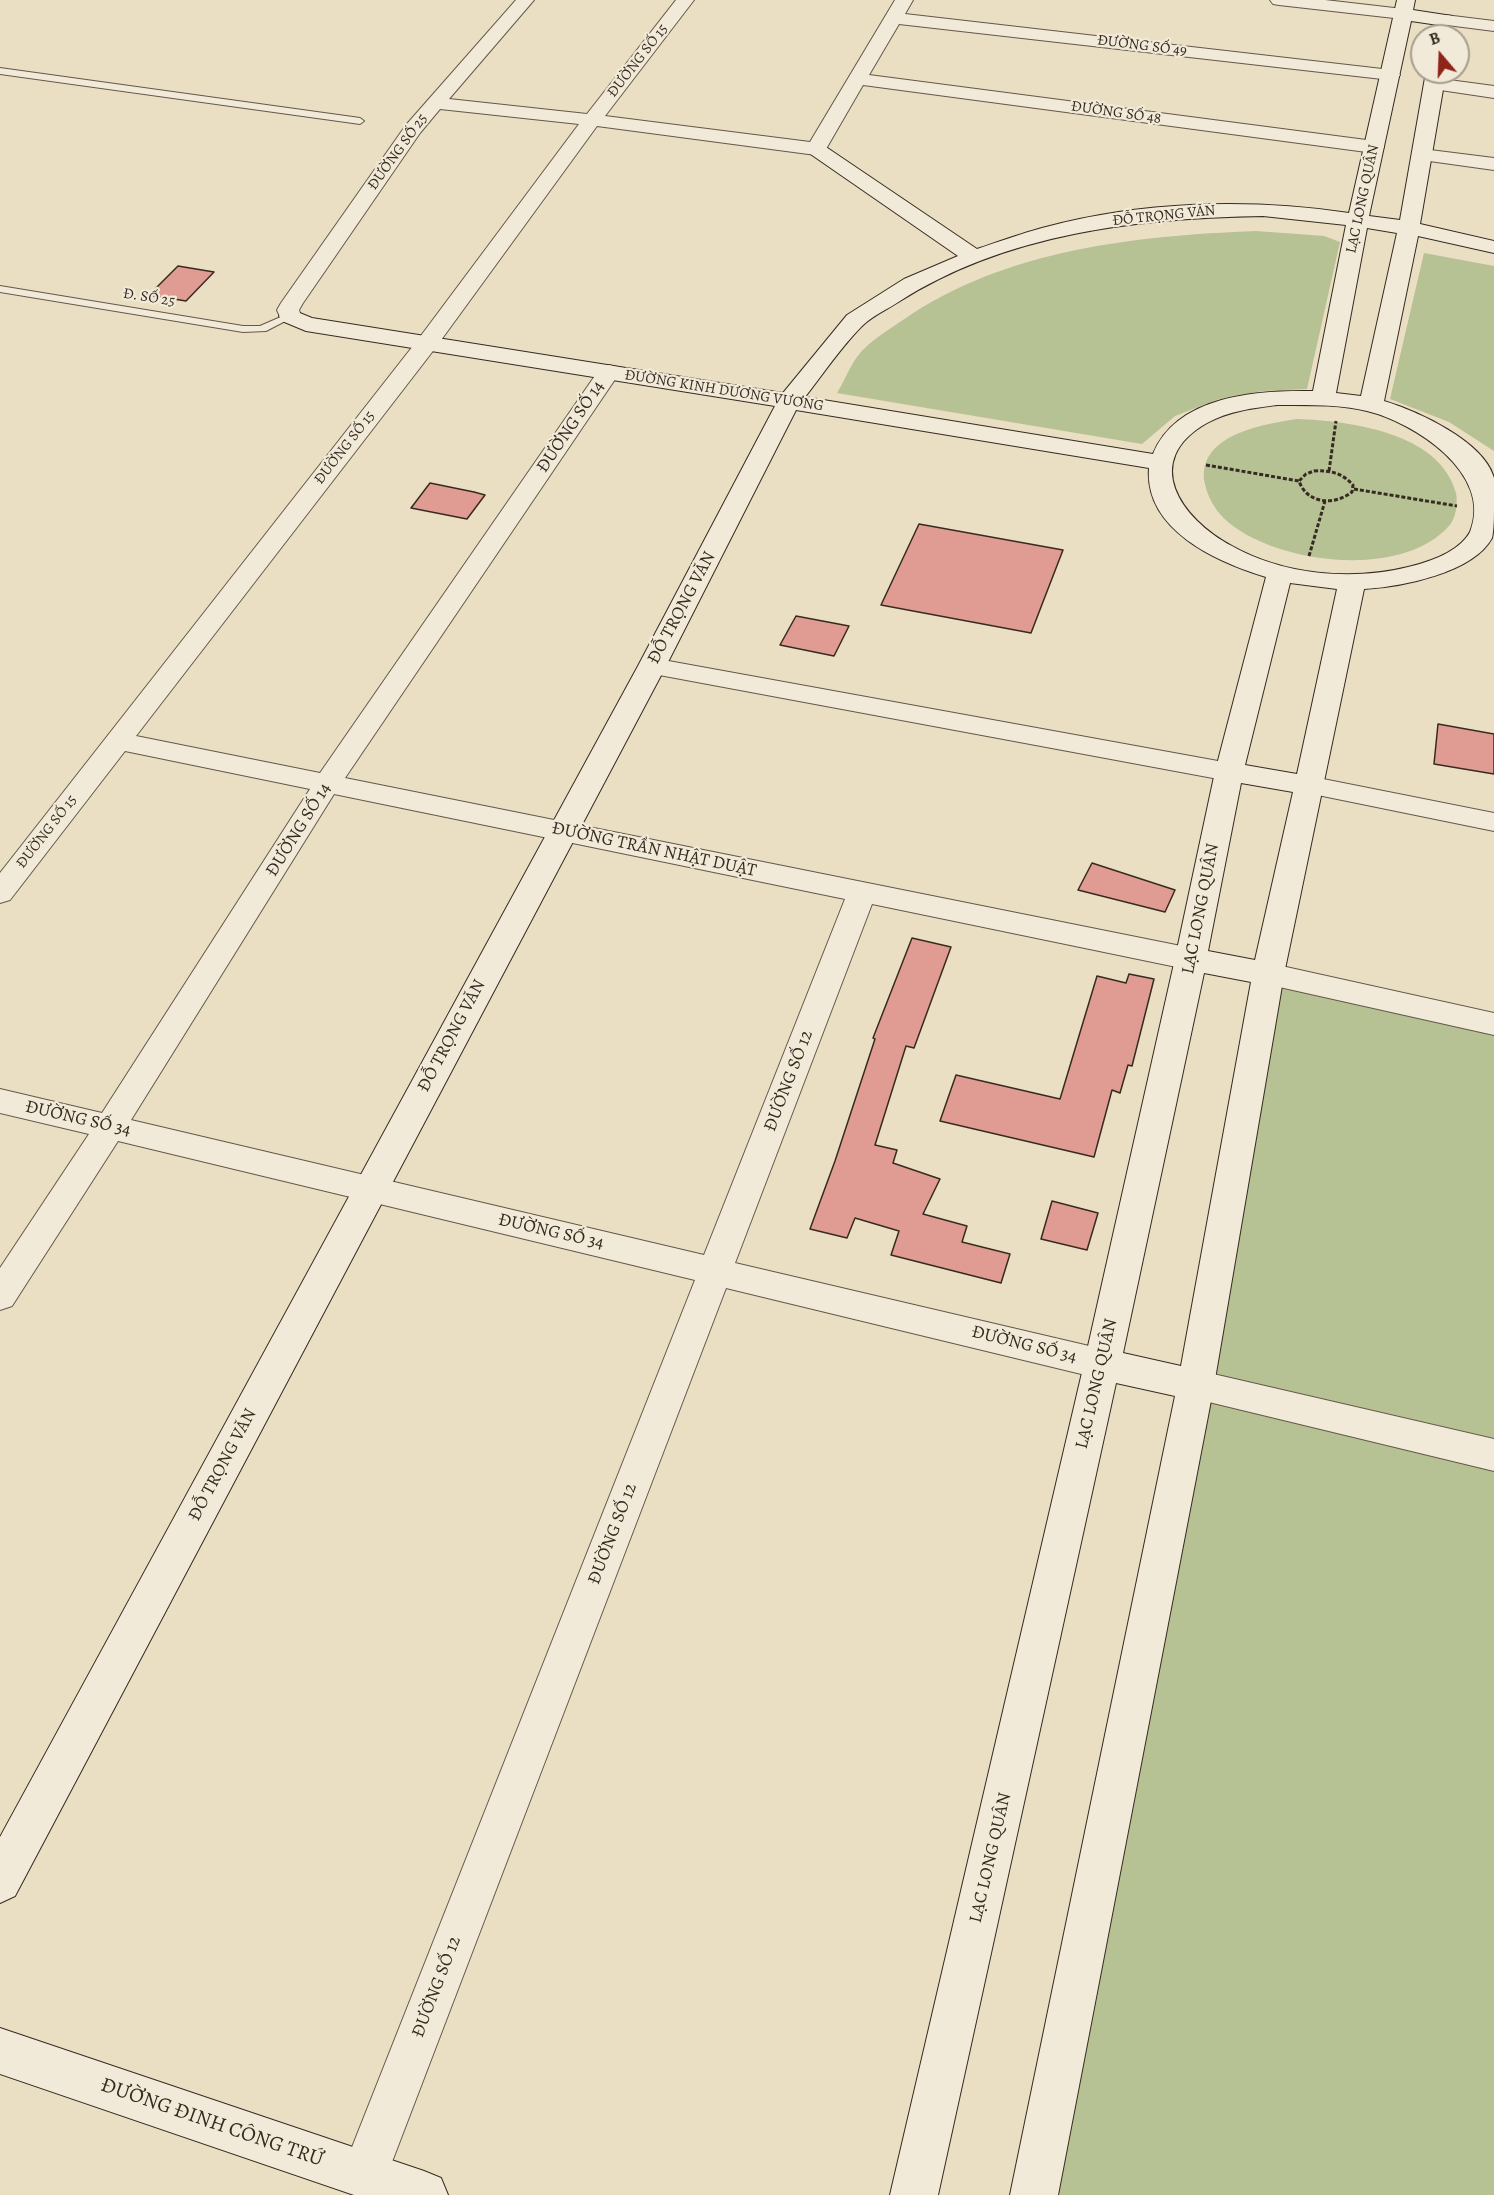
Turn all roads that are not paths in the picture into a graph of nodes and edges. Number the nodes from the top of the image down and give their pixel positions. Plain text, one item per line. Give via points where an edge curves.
1 (525, 0) edge
2 (685, 0) edge
3 (904, 0) edge
4 (1279, 0) edge
5 (1449, 0) edge
6 (1405, 7) edge
7 (894, 18) junction
8 (1436, 24) edge
9 (1444, 24) edge
10 (1494, 26) edge
11 (1470, 27) edge
12 (0, 71) edge
13 (1391, 75) junction
14 (857, 79) junction
15 (1434, 84) edge
16 (1460, 84) edge
17 (1494, 92) edge
18 (435, 103) junction
19 (592, 120) junction
20 (360, 122) dead end
21 (1374, 147) junction
22 (816, 149) junction
23 (1422, 155) junction
24 (1494, 164) edge
25 (1358, 220) junction
26 (1409, 228) junction
27 (1494, 247) edge
28 (974, 257) junction
29 (0, 289) edge
30 (290, 316) junction
31 (428, 342) junction
32 (609, 372) junction
33 (1323, 398) junction
34 (789, 402) junction
35 (1371, 405) junction
36 (1159, 462) junction
37 (1492, 515) edge
38 (1294, 564) junction
39 (1352, 582) junction
40 (652, 666) junction
41 (117, 741) junction
42 (1229, 772) junction
43 (327, 784) junction
44 (1308, 785) junction
45 (1494, 822) edge
46 (562, 831) junction
47 (0, 893) edge
48 (862, 893) junction
49 (1191, 959) junction
50 (1268, 974) junction
51 (1494, 1024) edge
52 (0, 1101) edge
53 (111, 1126) junction
54 (371, 1189) junction
55 (715, 1271) junction
56 (0, 1296) edge
57 (1102, 1364) junction
58 (1196, 1385) junction
59 (1494, 1455) edge
60 (0, 1881) edge
61 (0, 2052) edge
62 (364, 2175) junction
63 (424, 2195) edge
64 (914, 2195) edge
65 (1034, 2195) edge

1 - 18 street, ĐƯỜNG SỐ 25
2 - 19 street, ĐƯỜNG SỐ 15
3 - 7 street
4 - 6 street
5 - 9 main road
6 - 8 main road
6 - 13 main road, LẠC LONG QUÂN
7 - 13 street, ĐƯỜNG SỐ 49
7 - 14 street
10 - 11 street
12 - 20 lane
13 - 21 main road, LẠC LONG QUÂN
14 - 21 street, ĐƯỜNG SỐ 48
14 - 22 street
15 - 23 main road
16 - 17 street
18 - 19 street
18 - 30 street, ĐƯỜNG SỐ 25 via 292,303
19 - 22 street
19 - 31 street, ĐƯỜNG SỐ 15
21 - 25 main road, LẠC LONG QUÂN
22 - 28 main road
23 - 24 street
23 - 26 main road
25 - 26 main road, ĐỖ TRỌNG VĂN
25 - 28 main road, ĐỖ TRỌNG VĂN via 1263,210 1193,211 1047,233
25 - 33 main road, LẠC LONG QUÂN
26 - 27 main road, ĐỖ TRỌNG VĂN
26 - 35 main road
28 - 34 main road, ĐỖ TRỌNG VĂN via 912,284 855,320
29 - 30 lane, Đ. SỐ 25 via 243,329 262,329
30 - 31 main road, ĐƯỜNG KINH DƯƠNG VƯƠNG via 306,324
31 - 32 main road, ĐƯỜNG KINH DƯƠNG VƯƠNG
31 - 41 street, ĐƯỜNG SỐ 15
32 - 34 main road, ĐƯỜNG KINH DƯƠNG VƯƠNG
32 - 43 street, ĐƯỜNG SỐ 14
33 - 35 main road
33 - 36 main road via 1277,398 1234,404 1198,418 1172,438
34 - 36 main road, ĐƯỜNG KINH DƯƠNG VƯƠNG
34 - 40 main road, ĐỖ TRỌNG VĂN
35 - 37 main road via 1404,415 1465,453 1487,483
36 - 38 main road via 1160,488 1173,513 1199,538 1235,558
37 - 39 main road via 1477,542 1447,563 1404,577
38 - 39 main road via 1316,580
38 - 42 main road, LẠC LONG QUÂN
39 - 44 main road
40 - 42 street
40 - 46 main road, ĐỖ TRỌNG VĂN
41 - 43 street, ĐƯỜNG TRẦN NHẬT DUẬT
41 - 47 street, ĐƯỜNG SỐ 15
42 - 44 main road
42 - 49 main road, LẠC LONG QUÂN
43 - 46 street, ĐƯỜNG TRẦN NHẬT DUẬT
43 - 53 street, ĐƯỜNG SỐ 14
44 - 45 street
44 - 50 main road
46 - 48 street, ĐƯỜNG TRẦN NHẬT DUẬT
46 - 54 main road, ĐỖ TRỌNG VĂN
48 - 49 street, ĐƯỜNG TRẦN NHẬT DUẬT
48 - 55 street, ĐƯỜNG SỐ 12
49 - 50 main road
49 - 57 main road, LẠC LONG QUÂN
50 - 51 street
50 - 58 main road
52 - 53 street, ĐƯỜNG SỐ 34
53 - 54 street, ĐƯỜNG SỐ 34
53 - 56 street, ĐƯỜNG SỐ 14
54 - 55 street, ĐƯỜNG SỐ 34
54 - 60 main road, ĐỖ TRỌNG VĂN
55 - 57 street, ĐƯỜNG SỐ 34
55 - 62 street, ĐƯỜNG SỐ 12
57 - 58 main road
57 - 64 main road, LẠC LONG QUÂN
58 - 59 street
58 - 65 main road
61 - 62 main road, ĐƯỜNG ĐINH CÔNG TRỨ
62 - 63 main road, ĐƯỜNG ĐINH CÔNG TRỨ

